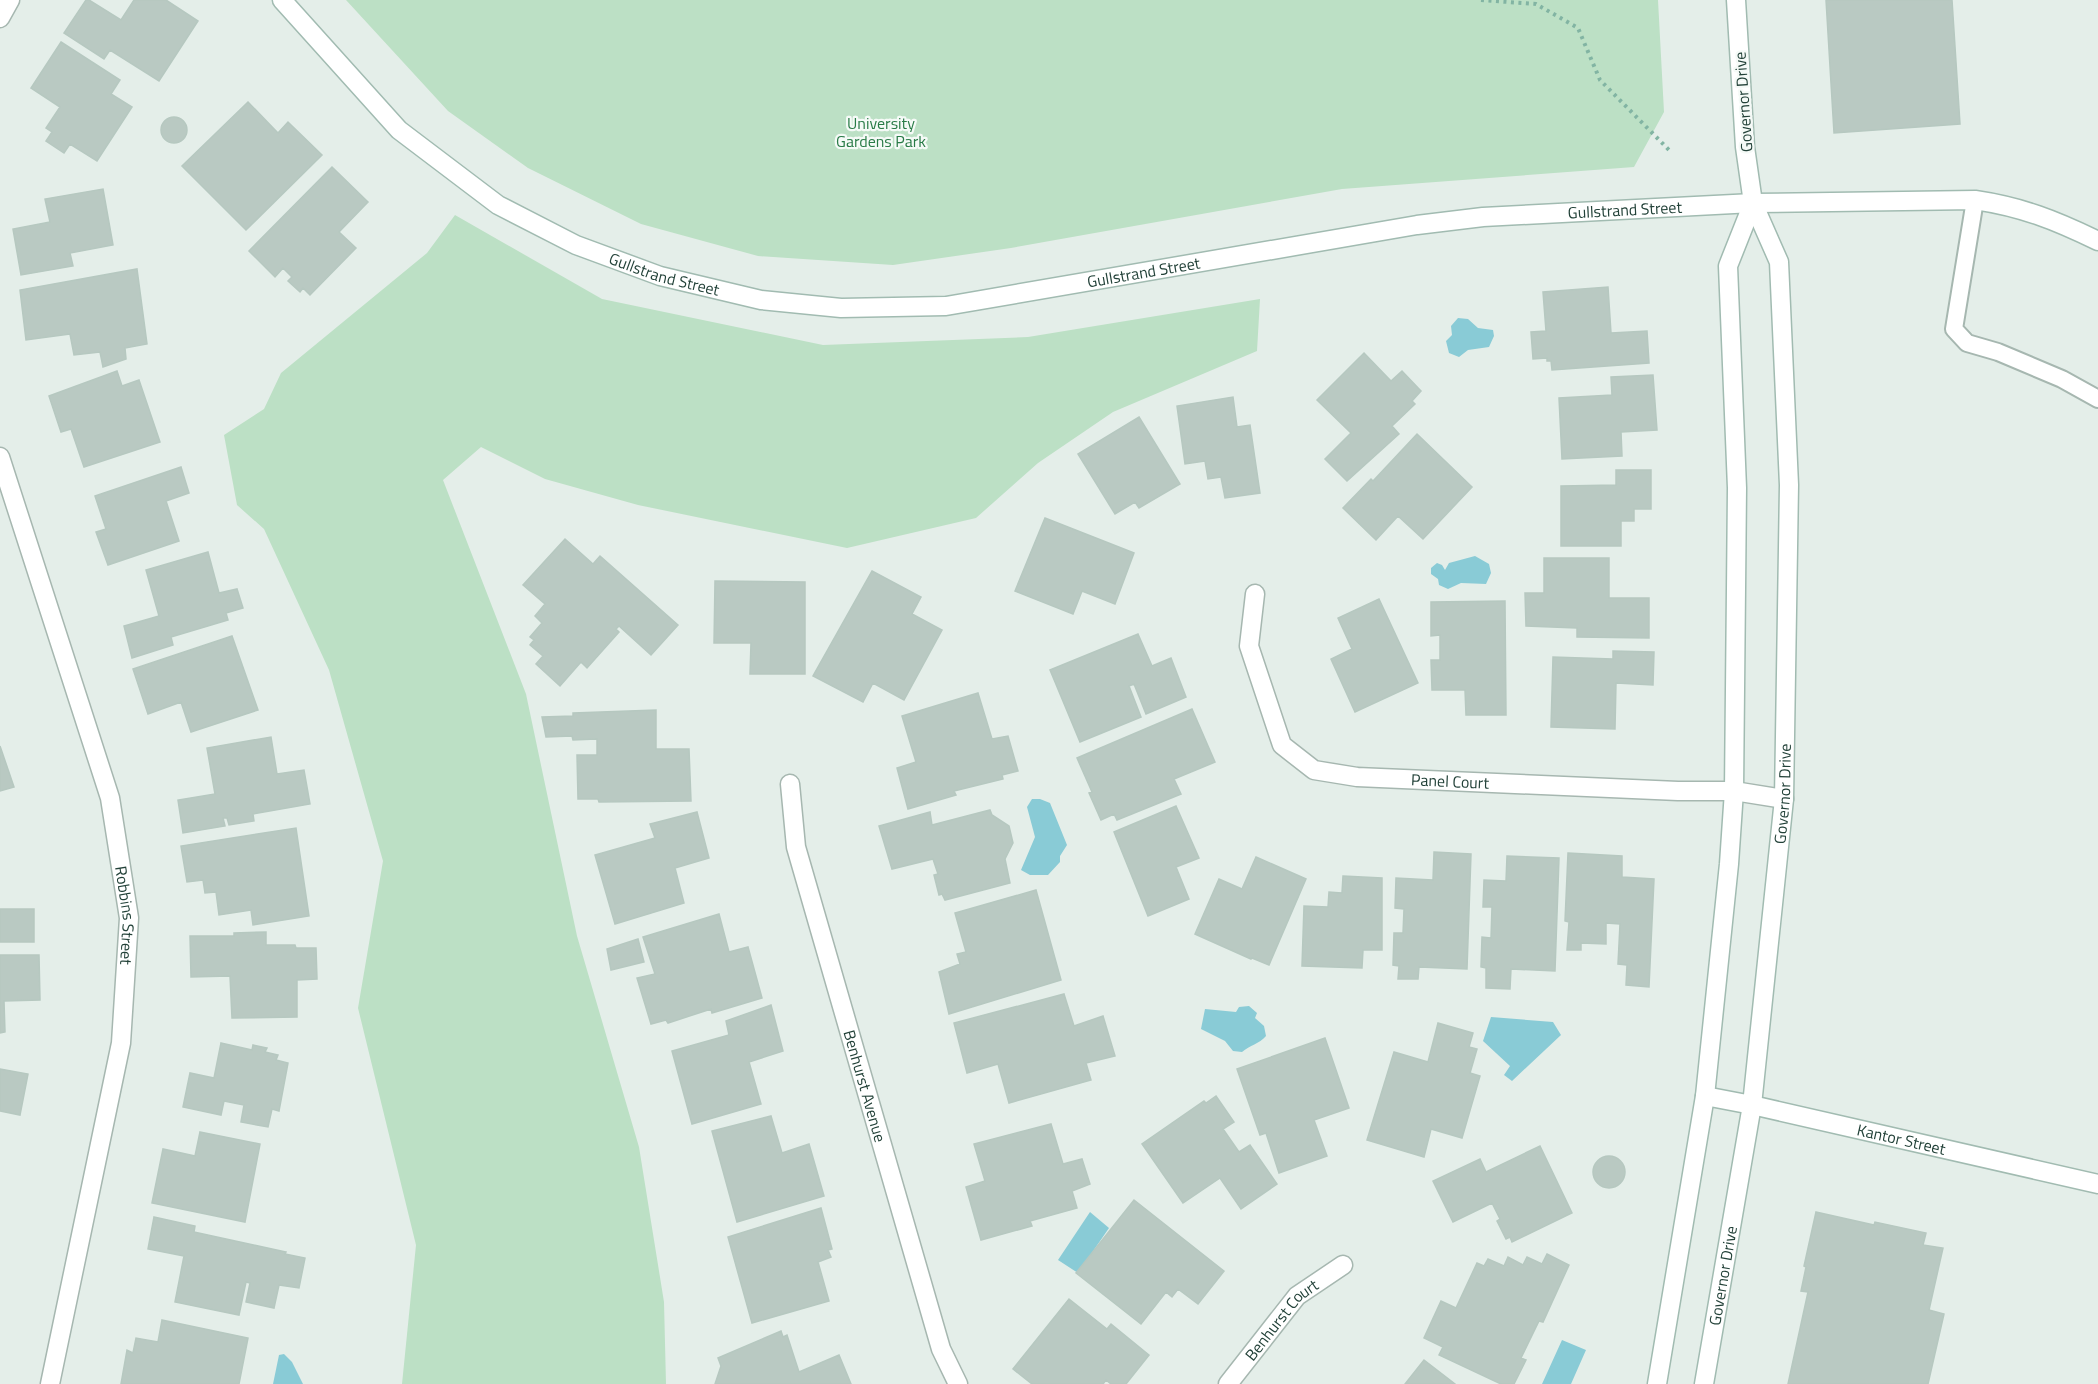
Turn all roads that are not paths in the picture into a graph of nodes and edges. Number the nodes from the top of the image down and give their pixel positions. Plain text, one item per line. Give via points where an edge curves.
1 (10, 0) edge
2 (282, 0) edge
3 (1736, 0) edge
4 (0, 18) edge
5 (1975, 200) junction
6 (1753, 204) junction
7 (2098, 241) edge
8 (2098, 399) edge
9 (0, 457) edge
10 (1255, 594) dead end
11 (790, 783) dead end
12 (1734, 791) junction
13 (1784, 799) junction
14 (1705, 1096) junction
15 (1752, 1105) junction
16 (2098, 1184) edge
17 (1343, 1265) dead end
18 (50, 1384) edge
19 (958, 1384) edge
20 (1228, 1384) edge
21 (1657, 1384) edge
22 (1704, 1384) edge

1 - 4 street
2 - 6 street, Gullstrand Street via 399,130 498,205 576,245 660,276 760,300 841,308 946,306 1417,225
3 - 6 street, Governor Drive
5 - 6 street, Gullstrand Street
5 - 7 street, Gullstrand Street via 2034,212
5 - 8 lane via 1954,329 1967,343 2062,379
6 - 12 street, Governor Drive via 1728,266 1737,488
6 - 13 street, Governor Drive via 1779,262 1789,485
9 - 18 street, Robbins Street via 110,798 129,918 121,1043
10 - 12 street, Panel Court via 1249,646 1282,746 1314,770 1357,777
11 - 19 street, Benhurst Avenue via 796,847 941,1349
12 - 13 street, Panel Court
12 - 14 street, Governor Drive
13 - 15 street, Governor Drive
14 - 15 street, Kantor Street
14 - 21 street, Governor Drive
15 - 16 street, Kantor Street
15 - 22 street, Governor Drive
17 - 20 street, Benhurst Court via 1297,1296

